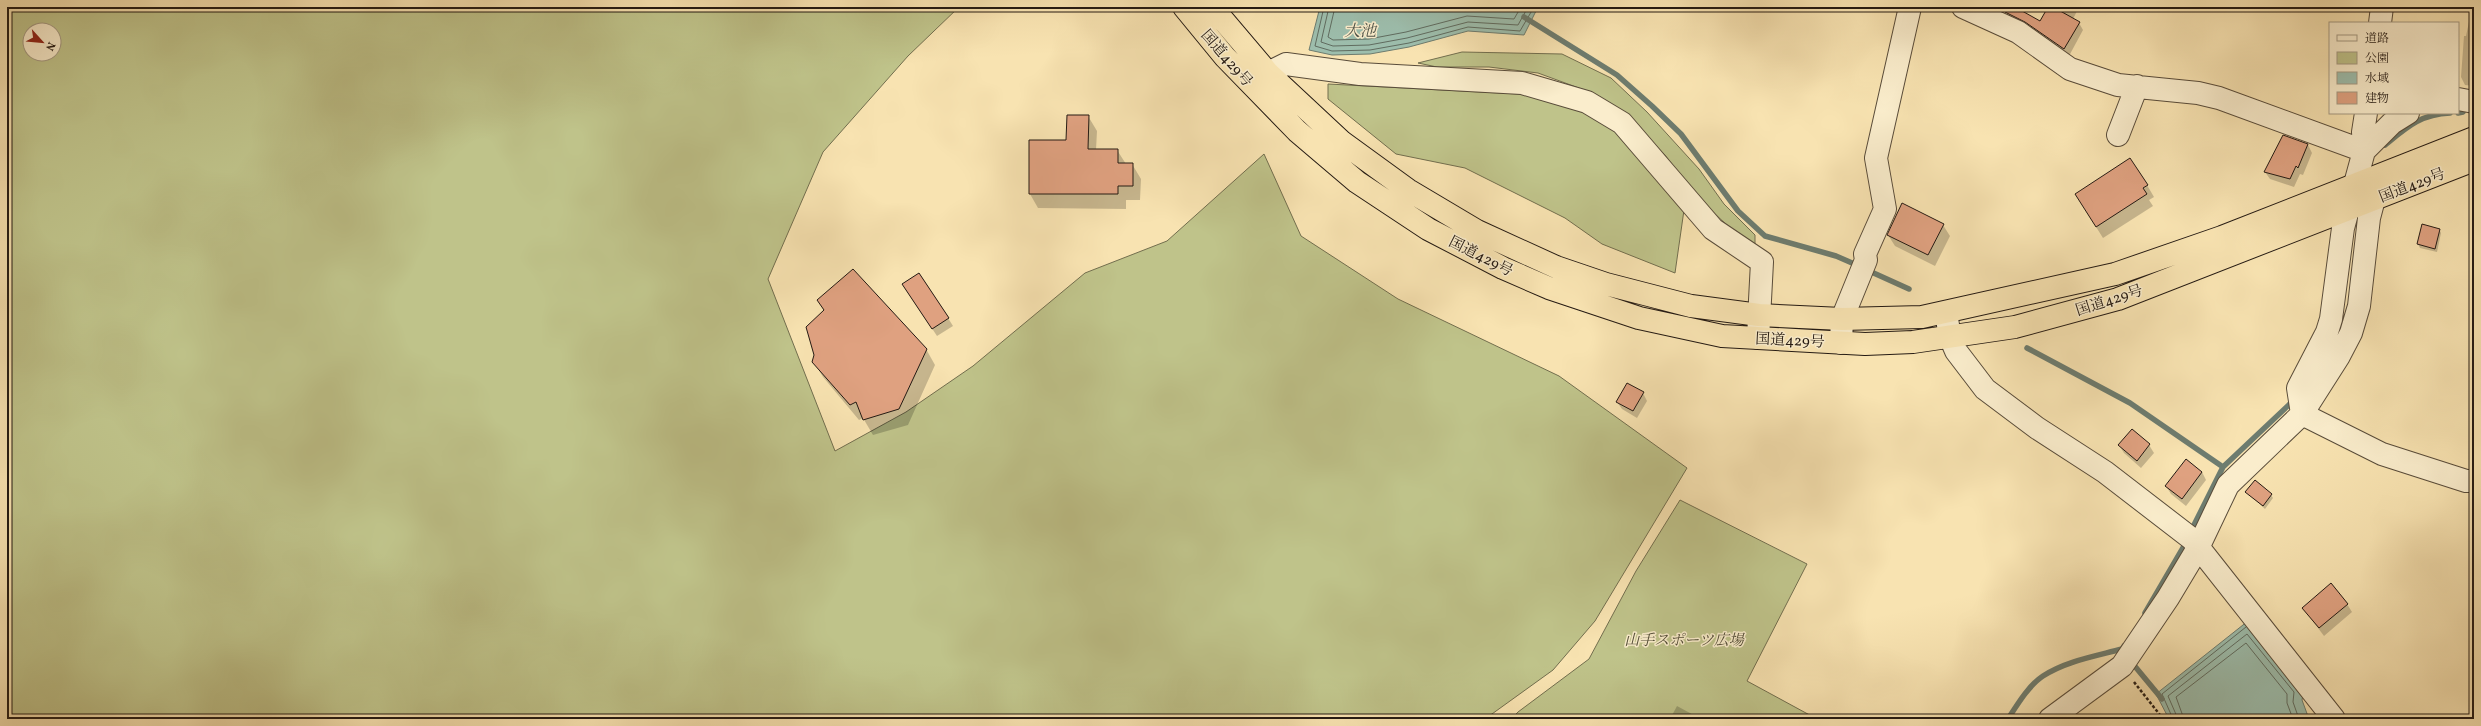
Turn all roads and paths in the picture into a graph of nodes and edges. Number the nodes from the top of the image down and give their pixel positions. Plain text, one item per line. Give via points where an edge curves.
1 (1184, 7) edge
2 (1212, 7) edge
3 (1910, 7) edge
4 (1963, 7) edge
5 (2382, 7) edge
6 (2380, 22) edge
7 (1260, 80) junction
8 (2137, 86) junction
9 (2459, 99) edge
10 (2474, 102) edge
11 (2366, 114) edge
12 (2406, 114) edge
13 (2118, 135) dead end
14 (2474, 138) edge
15 (2364, 151) junction
16 (2474, 160) edge
17 (2354, 184) junction
18 (2374, 199) junction
19 (2347, 210) junction
20 (1946, 313) junction
21 (1760, 315) junction
22 (1842, 319) junction
23 (1950, 337) junction
24 (1758, 338) junction
25 (1841, 343) junction
26 (2300, 402) junction
27 (2474, 481) edge
28 (2191, 539) junction
29 (2122, 666) junction
30 (2050, 719) edge
31 (2160, 719) edge
32 (2334, 719) edge

1 - 7 highway, 国道429号 via 1225,57
2 - 7 highway, 国道429号
3 - 22 street via 1876,158 1885,209 1865,254 1863,268
4 - 8 street via 2018,32 2070,69 2118,85
5 - 6 street
7 - 21 highway, 国道429号 via 1312,116 1372,165 1443,212 1505,245 1556,267 1645,296 1691,306
7 - 21 street via 1286,64 1360,74 1522,83 1587,102 1622,124 1713,229 1762,262
7 - 24 highway, 国道429号 via 1297,132 1357,182 1428,229 1472,252 1549,288 1639,318 1722,336
8 - 13 street
8 - 15 street via 2219,98
9 - 10 street
11 - 15 street
12 - 15 street via 2392,123
14 - 17 highway, 国道429号
15 - 17 street
16 - 18 highway, 国道429号
17 - 19 street
17 - 20 highway, 国道429号 via 2222,237 2121,272
18 - 19 highway, 国道429号
18 - 26 street via 2369,218 2359,306 2351,333 2339,356
19 - 23 highway, 国道429号 via 2118,299 2015,327
19 - 26 street via 2331,319
20 - 22 highway, 国道429号 via 1916,318
20 - 23 street
21 - 22 highway, 国道429号
21 - 24 street
22 - 25 street
23 - 25 highway, 国道429号 via 1906,342
23 - 28 street via 1963,363 1985,390 2037,428 2105,472
24 - 25 highway, 国道429号
26 - 27 street via 2382,454 2466,481
26 - 28 street via 2228,485
28 - 29 street via 2168,598
28 - 32 street
29 - 30 street
29 - 31 path via 2160,715

